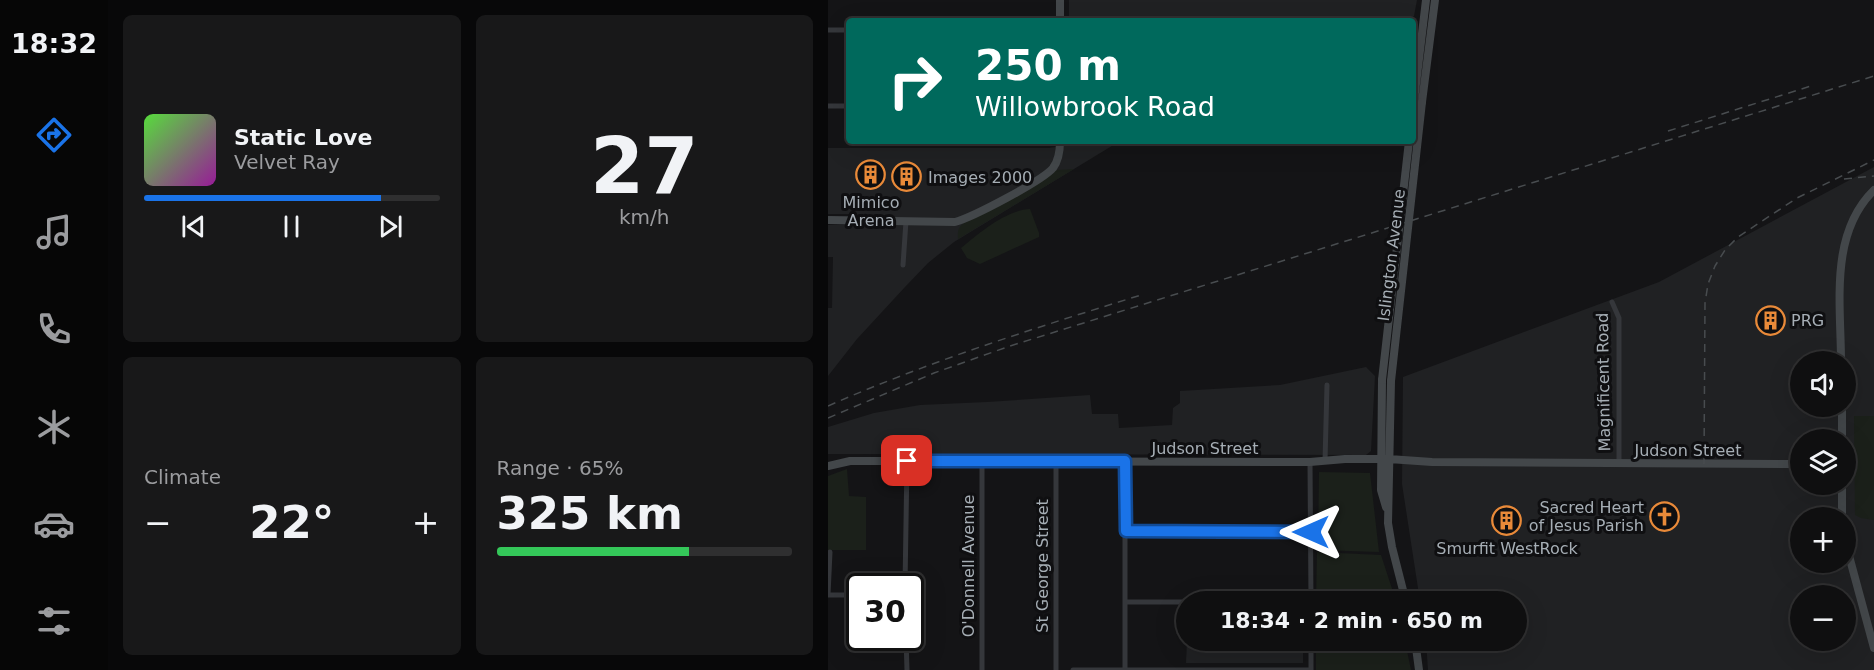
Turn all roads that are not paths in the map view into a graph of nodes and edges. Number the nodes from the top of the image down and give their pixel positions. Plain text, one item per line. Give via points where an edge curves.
1 (1060, 0) edge
2 (1426, 0) edge
3 (1435, 0) edge
4 (1060, 18) edge
5 (828, 30) edge
6 (846, 30) edge
7 (1416, 84) edge
8 (828, 106) edge
9 (846, 106) edge
10 (1060, 144) edge
11 (1409, 144) edge
12 (1874, 190) edge
13 (828, 220) edge
14 (906, 221) junction
15 (903, 265) dead end
16 (1612, 302) dead end
17 (1841, 351) edge
18 (1327, 385) dead end
19 (907, 461) junction
20 (982, 461) junction
21 (1056, 461) junction
22 (1125, 461) junction
23 (1328, 461) junction
24 (1310, 462) junction
25 (1385, 462) junction
26 (1619, 463) junction
27 (1790, 465) edge
28 (828, 466) edge
29 (1126, 531) junction
30 (1311, 532) junction
31 (830, 552) dead end
32 (905, 573) edge
33 (1854, 573) edge
34 (1311, 591) edge
35 (1403, 591) edge
36 (846, 594) edge
37 (828, 595) edge
38 (1126, 602) junction
39 (1176, 602) edge
40 (1874, 648) edge
41 (906, 651) edge
42 (1311, 651) edge
43 (1416, 651) edge
44 (1125, 669) edge
45 (907, 670) edge
46 (982, 670) edge
47 (1056, 670) edge
48 (1073, 670) edge
49 (1311, 670) edge
50 (1419, 670) edge

1 - 4 main road
2 - 7 main road
3 - 25 main road, Islington Avenue, bridge
5 - 6 street
8 - 9 street
10 - 14 main road via 1056,163 1046,174 970,217 955,222
11 - 25 main road, Islington Avenue, bridge via 1382,380
12 - 17 main road via 1856,213 1844,242
13 - 14 main road
14 - 15 street
16 - 26 street, Magnificent Road via 1619,318
18 - 23 street
19 - 20 main road, Judson Street
19 - 28 main road, Judson Street via 850,461
19 - 32 street
20 - 21 main road, Judson Street
20 - 46 street, O'Donnell Avenue
21 - 22 main road, Judson Street
21 - 47 street, St George Street
22 - 24 main road, Judson Street
22 - 29 street
23 - 24 main road, Judson Street
23 - 25 main road, Judson Street
24 - 30 street
25 - 26 main road, Judson Street
25 - 35 main road, Islington Avenue via 1382,490
26 - 27 main road, Judson Street
29 - 30 street
29 - 38 street
30 - 34 street
31 - 37 street
33 - 40 main road
36 - 37 street
38 - 39 street
38 - 44 street
41 - 45 street
42 - 49 street
43 - 50 main road
44 - 48 street
44 - 49 street

